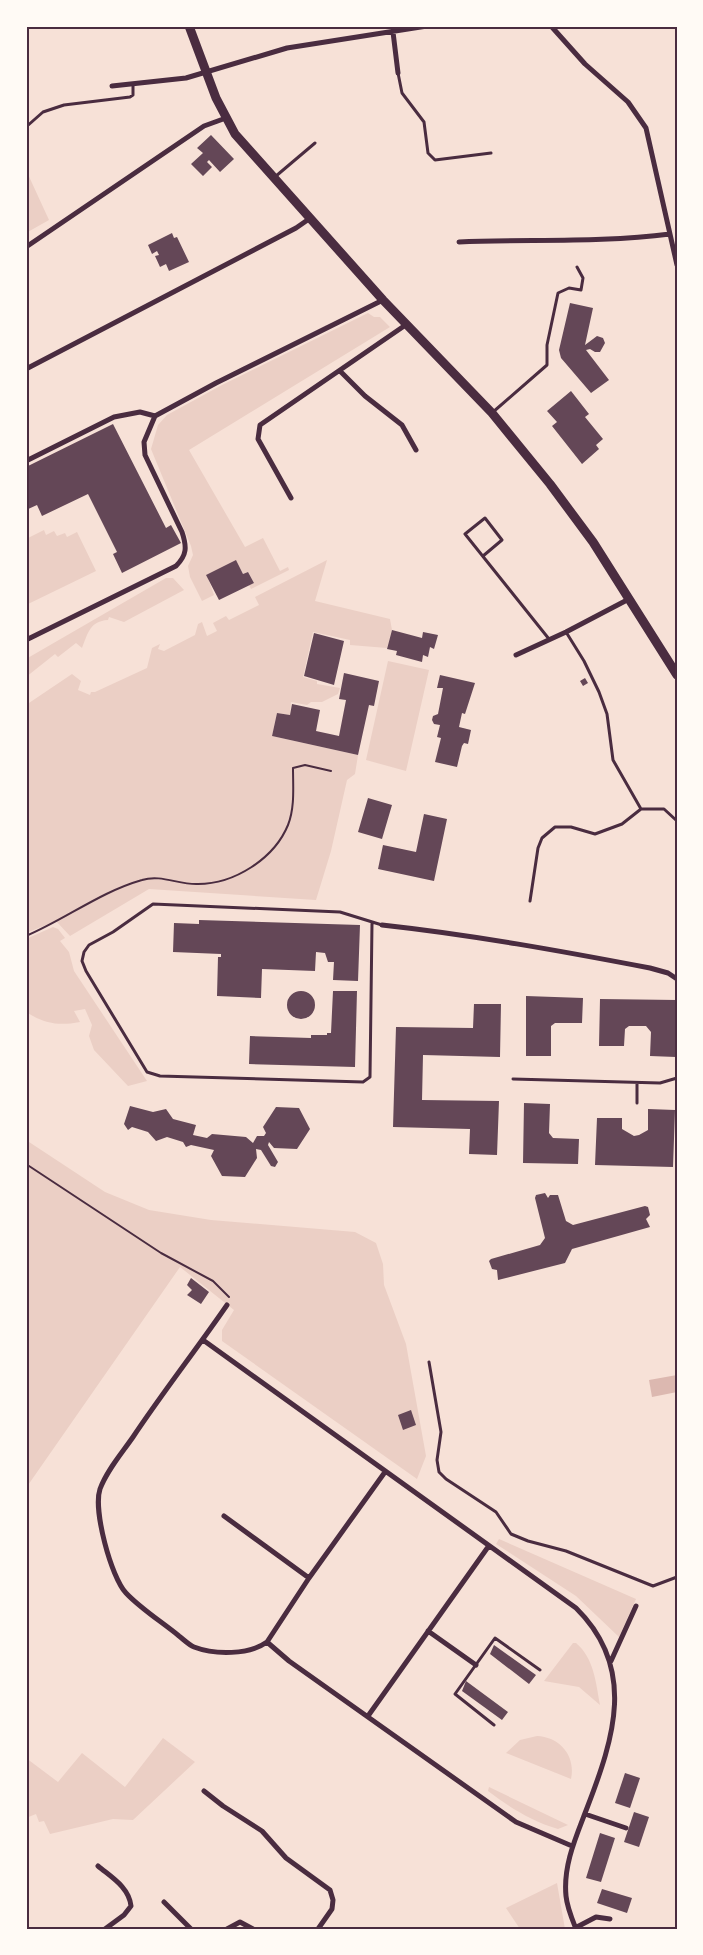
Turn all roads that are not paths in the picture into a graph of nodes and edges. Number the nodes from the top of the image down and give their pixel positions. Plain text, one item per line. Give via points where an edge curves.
1 (189, 26) edge
2 (426, 26) edge
3 (551, 26) edge
4 (392, 32) junction
5 (206, 71) junction
6 (398, 73) joint
7 (134, 84) junction
8 (112, 86) dead end
9 (226, 118) junction
10 (26, 127) edge
11 (315, 143) dead end
12 (491, 153) dead end
13 (273, 178) junction
14 (309, 219) junction
15 (670, 234) junction
16 (459, 242) dead end
17 (674, 242) edge
18 (26, 247) edge
19 (677, 264) edge
20 (577, 267) dead end
21 (384, 300) junction
22 (407, 324) junction
23 (26, 369) edge
24 (340, 371) junction
25 (492, 413) junction
26 (155, 416) junction
27 (416, 450) dead end
28 (26, 461) edge
29 (291, 498) dead end
30 (483, 556) junction
31 (629, 599) junction
32 (566, 632) junction
33 (26, 640) edge
34 (549, 640) junction
35 (516, 655) dead end
36 (677, 675) edge
37 (641, 809) junction
38 (677, 822) edge
39 (530, 901) dead end
40 (372, 923) junction
41 (382, 925) joint
42 (677, 979) edge
43 (677, 1078) edge
44 (513, 1079) dead end
45 (637, 1083) junction
46 (637, 1103) dead end
47 (227, 1305) dead end
48 (202, 1340) junction
49 (429, 1362) dead end
50 (385, 1472) junction
51 (224, 1516) dead end
52 (488, 1547) junction
53 (677, 1577) edge
54 (309, 1578) junction
55 (636, 1606) dead end
56 (428, 1631) junction
57 (267, 1642) junction
58 (611, 1661) junction
59 (476, 1665) junction
60 (540, 1670) dead end
61 (368, 1716) junction
62 (494, 1725) dead end
63 (204, 1790) dead end
64 (585, 1814) junction
65 (626, 1828) dead end
66 (572, 1846) junction
67 (98, 1866) dead end
68 (164, 1902) dead end
69 (610, 1919) dead end
70 (576, 1928) edge
71 (105, 1929) edge
72 (191, 1929) edge
73 (227, 1929) edge
74 (253, 1929) edge
75 (318, 1929) edge

1 - 5 main road
2 - 4 street
3 - 15 street via 585,64 639,114 651,140
4 - 5 street via 287,48
4 - 6 street
5 - 7 street via 186,78
5 - 9 main road
6 - 12 lane via 402,93 424,122 428,153 435,160
7 - 8 street
7 - 10 lane via 134,94 130,98 64,105 43,112
9 - 13 main road via 241,142
9 - 18 street via 204,126
11 - 13 lane
13 - 14 main road
14 - 21 main road
14 - 23 street
15 - 16 street
15 - 17 street
17 - 19 street
20 - 25 lane via 583,278 581,290 569,288 558,293 547,345 547,365
21 - 22 main road
21 - 26 street
22 - 24 street
22 - 25 main road
24 - 27 street via 402,425
24 - 29 street via 260,424 258,439
25 - 31 main road via 593,542
26 - 28 street via 140,412 114,418
26 - 33 street via 144,442 145,455 182,532 186,544 184,558 176,566
30 - 30 lane via 465,534 485,518 502,540
30 - 34 lane
31 - 32 street
31 - 36 main road
32 - 34 street
32 - 37 lane via 599,692 607,714 613,760
34 - 35 street
37 - 38 lane via 664,809
37 - 39 lane via 622,824 595,834 555,826 542,838 538,848
40 - 40 lane via 370,1077 363,1082 160,1076 147,1072 82,961 89,945 153,904 340,912
40 - 41 lane
41 - 42 street via 525,944 650,968
43 - 45 lane via 660,1083
44 - 45 lane
45 - 46 lane
47 - 48 street
48 - 50 street
48 - 57 street via 103,1483 98,1503 101,1521 124,1592 193,1647 248,1651
49 - 53 lane via 441,1432 439,1472 446,1479 496,1512 511,1534 575,1554 653,1586
50 - 52 street
50 - 54 street
51 - 54 street
52 - 56 street
52 - 58 street via 576,1608 596,1630
54 - 57 street
55 - 58 street
56 - 59 street
56 - 61 street
57 - 61 street
58 - 64 street via 616,1699 611,1734
59 - 60 lane via 496,1638
59 - 62 lane via 455,1694
61 - 66 street via 516,1822
63 - 75 street via 262,1831 286,1858 330,1890 332,1908
64 - 65 street
64 - 66 street
66 - 70 street via 566,1896
67 - 71 street via 130,1896 131,1906
68 - 72 street
69 - 70 street via 596,1917
73 - 74 street via 240,1922

